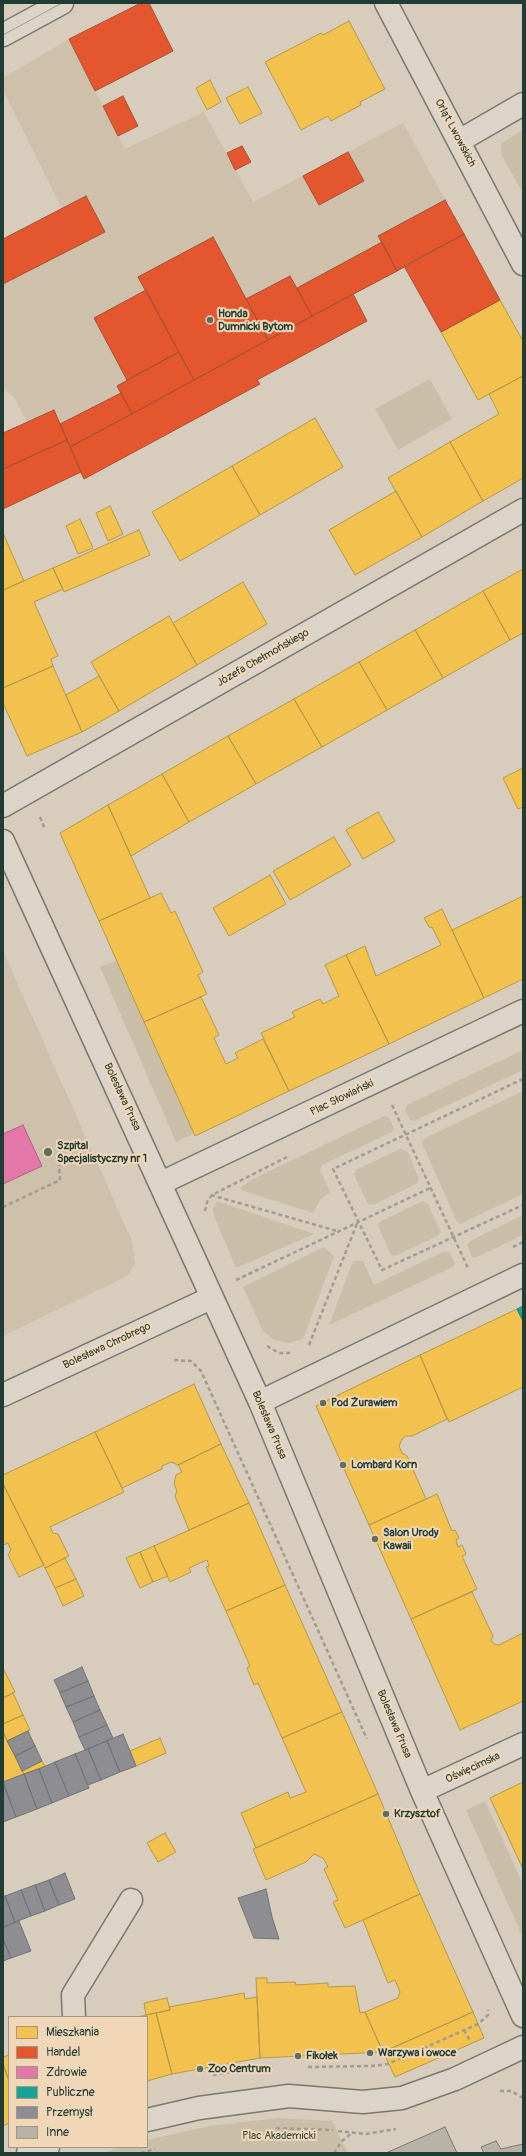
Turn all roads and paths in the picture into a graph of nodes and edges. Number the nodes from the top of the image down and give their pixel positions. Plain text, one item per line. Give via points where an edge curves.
1 (62, 3) edge
2 (386, 3) edge
3 (3, 35) edge
4 (523, 104) edge
5 (459, 141) junction
6 (523, 264) edge
7 (523, 510) edge
8 (3, 806) edge
9 (3, 841) edge
10 (523, 1011) edge
11 (523, 1079) edge
12 (399, 1101) dead end
13 (392, 1104) junction
14 (385, 1108) dead end
15 (406, 1134) junction
16 (288, 1157) dead end
17 (59, 1165) dead end
18 (161, 1184) junction
19 (430, 1188) junction
20 (212, 1195) junction
21 (523, 1205) edge
22 (3, 1207) edge
23 (205, 1213) dead end
24 (358, 1221) junction
25 (338, 1231) junction
26 (453, 1237) junction
27 (523, 1242) edge
28 (509, 1248) dead end
29 (474, 1265) dead end
30 (468, 1268) junction
31 (461, 1272) dead end
32 (523, 1275) edge
33 (231, 1282) dead end
34 (211, 1298) junction
35 (316, 1341) dead end
36 (262, 1342) dead end
37 (309, 1345) junction
38 (303, 1348) dead end
39 (297, 1350) dead end
40 (174, 1360) dead end
41 (3, 1395) edge
42 (260, 1402) junction
43 (368, 1741) dead end
44 (523, 1744) edge
45 (422, 1791) junction
46 (131, 1900) dead end
47 (489, 2009) dead end
48 (74, 2016) edge
49 (523, 2016) edge
50 (523, 2047) edge
51 (276, 2067) dead end
52 (300, 2067) dead end
53 (206, 2076) dead end
54 (148, 2120) edge
55 (352, 2133) dead end
56 (45, 2148) edge
57 (28, 2153) edge
58 (334, 2153) edge

1 - 3 street
2 - 5 street, Orląt Lwowskich
4 - 5 street
5 - 6 street, Orląt Lwowskich
7 - 8 street, Józefa Chełmońskiego
9 - 18 street, Bolesława Prusa
10 - 18 street, Plac Słowiański
11 - 15 path
12 - 13 path
13 - 14 path
13 - 15 path
15 - 19 path
15 - 24 path via 333,1169
16 - 20 path
17 - 22 path via 60,1180
18 - 34 street, Bolesława Prusa
19 - 24 path
19 - 26 path
20 - 23 path via 207,1202
20 - 25 path
21 - 26 path
24 - 25 path
24 - 26 path via 382,1270
24 - 37 path
25 - 33 path
26 - 30 path
27 - 28 path
29 - 30 path
30 - 31 path
32 - 42 street
34 - 41 street, Bolesława Chrobrego
34 - 42 street, Bolesława Prusa
35 - 37 path
36 - 39 path via 279,1353
37 - 38 path
40 - 43 path via 191,1361 201,1371
42 - 45 street, Bolesława Prusa
44 - 45 street, Oświęcimska
45 - 49 street, Bolesława Prusa
46 - 48 street via 74,1995
47 - 52 path via 488,2015 478,2024 388,2064
50 - 54 street via 455,2079 402,2098 362,2102 290,2096 199,2108
51 - 53 path
55 - 58 path
56 - 57 street

